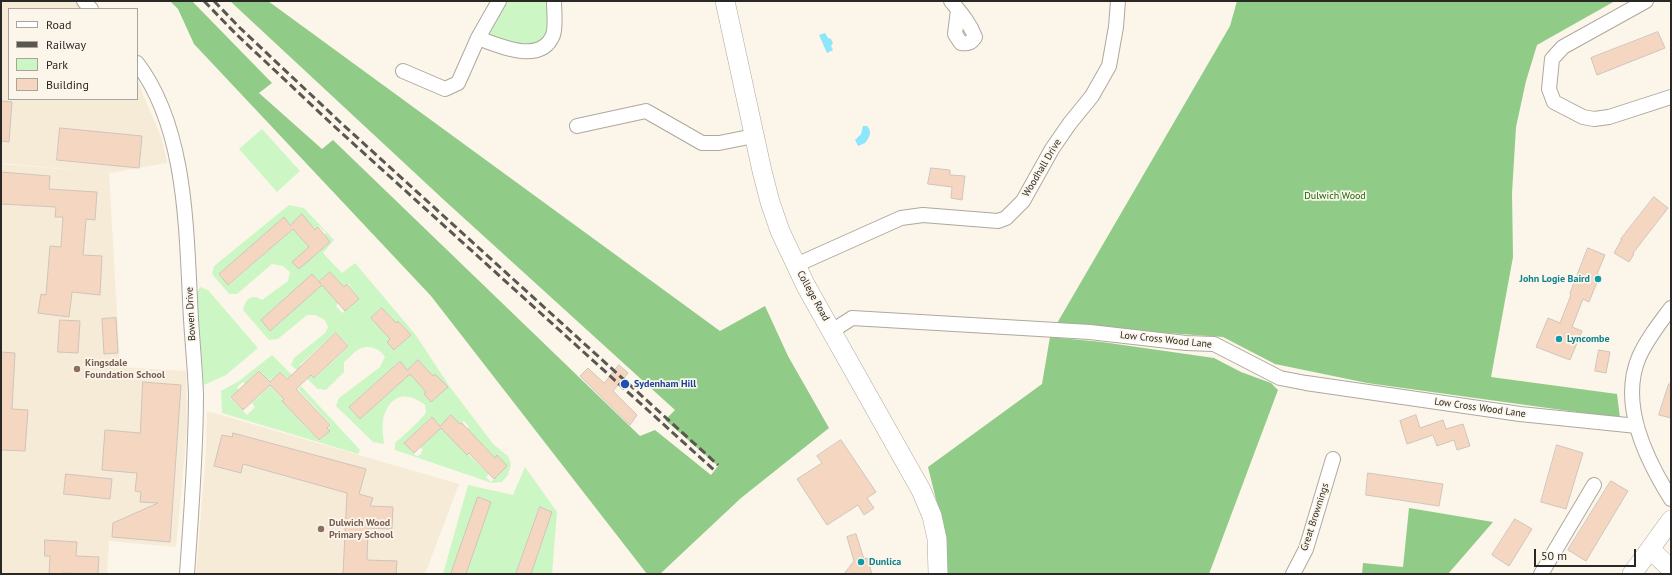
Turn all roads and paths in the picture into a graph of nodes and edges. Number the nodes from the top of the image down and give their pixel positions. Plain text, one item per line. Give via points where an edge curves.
1 (499, 1) edge
2 (554, 1) edge
3 (725, 1) edge
4 (1118, 1) edge
5 (1646, 1) edge
6 (478, 38) junction
7 (138, 65) edge
8 (403, 71) dead end
9 (1671, 96) edge
10 (577, 126) dead end
11 (754, 136) junction
12 (796, 265) junction
13 (1671, 308) edge
14 (832, 331) junction
15 (1637, 426) junction
16 (1333, 459) dead end
17 (1594, 485) dead end
18 (1671, 499) edge
19 (1671, 520) edge
20 (1650, 549) junction
21 (1671, 569) edge
22 (187, 574) edge
23 (938, 574) edge
24 (1293, 574) edge
25 (1541, 574) edge
26 (1632, 574) edge

1 - 6 street
2 - 6 street via 553,34 547,44 540,49 511,50
3 - 11 street, College Road
4 - 12 street, Woodhall Drive via 1109,66 1092,96 1052,149 1023,201 1006,218 998,221 923,215 901,218
5 - 9 street via 1562,47 1552,59 1549,90 1554,102 1594,120
6 - 8 street via 458,83 453,86 445,89
7 - 22 street, Bowen Drive via 170,128 185,216 196,395
10 - 11 street via 646,111 702,144
11 - 12 street, College Road via 770,202
12 - 14 street, College Road
13 - 15 street via 1648,339 1633,378
14 - 15 street, Low Cross Wood Lane via 852,318 1090,332 1214,344 1280,378 1520,414
14 - 23 street, College Road via 921,490 932,516 937,539
15 - 18 street via 1652,466
16 - 24 street, Great Brownings via 1306,549
17 - 25 street
19 - 20 street
20 - 21 street
20 - 26 street

